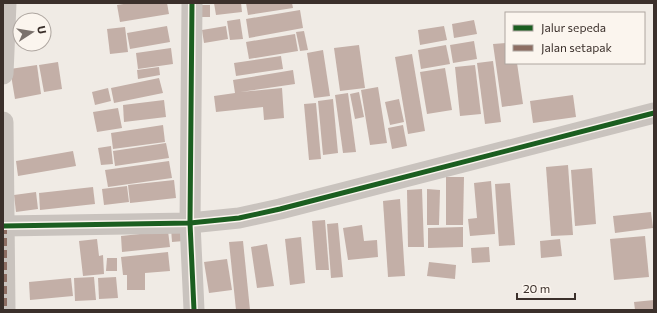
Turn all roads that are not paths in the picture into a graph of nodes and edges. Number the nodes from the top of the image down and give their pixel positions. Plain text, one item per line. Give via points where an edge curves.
1 (6, 3) edge
2 (192, 3) edge
3 (3, 74) edge
4 (654, 113) edge
5 (3, 122) edge
6 (190, 223) junction
7 (4, 226) edge
8 (5, 310) edge
9 (194, 310) edge

1 - 3 street
2 - 6 street
4 - 6 street via 280,209 239,218
5 - 7 street
6 - 7 street
6 - 9 street
7 - 8 street

